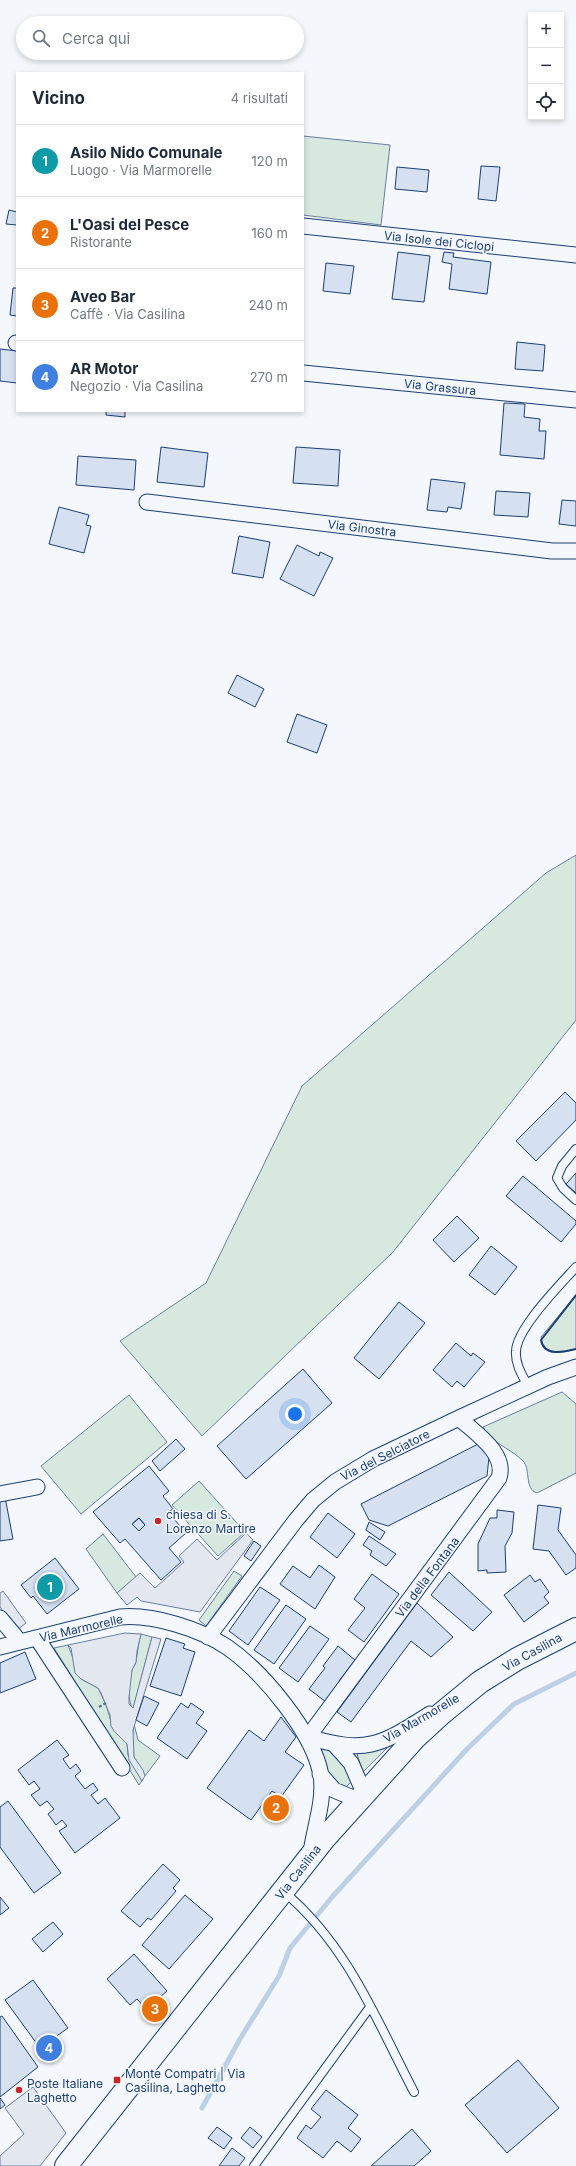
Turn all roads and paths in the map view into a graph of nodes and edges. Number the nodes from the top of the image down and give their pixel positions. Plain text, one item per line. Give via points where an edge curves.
1 (304, 226) edge
2 (576, 255) edge
3 (304, 372) edge
4 (576, 400) edge
5 (147, 502) dead end
6 (576, 551) edge
7 (576, 1149) edge
8 (576, 1200) edge
9 (576, 1267) edge
10 (576, 1367) edge
11 (528, 1386) junction
12 (459, 1418) junction
13 (37, 1487) dead end
14 (0, 1494) edge
15 (0, 1618) edge
16 (576, 1629) edge
17 (208, 1637) junction
18 (36, 1638) junction
19 (20, 1642) junction
20 (0, 1647) edge
21 (480, 1682) junction
22 (308, 1737) junction
23 (335, 1745) junction
24 (122, 1768) dead end
25 (320, 1774) junction
26 (361, 1796) junction
27 (310, 1856) junction
28 (283, 1891) junction
29 (370, 2007) junction
30 (414, 2092) dead end
31 (66, 2166) edge
32 (254, 2166) edge

1 - 2 street, Via Isole dei Ciclopi
3 - 4 street, Via Grassura
5 - 6 street, Via Ginostra via 552,552
7 - 8 lane via 558,1171 557,1178
9 - 11 lane via 530,1321 516,1345 516,1360
10 - 11 street, Via del Selciatore
11 - 12 street, Via del Selciatore
12 - 17 street, Via del Selciatore via 363,1464 319,1494 282,1538
12 - 22 street, Via della Fontana via 498,1457 501,1467 499,1478
13 - 14 street
15 - 19 street
16 - 21 main road, Via Casilina
17 - 18 street, Via Marmorelle via 163,1621 132,1616
17 - 22 street, Via Marmorelle via 232,1651 269,1686
18 - 19 street, Via Marmorelle
18 - 24 street
19 - 20 street, Via Marmorelle
21 - 23 street, Via Marmorelle via 390,1738 363,1746
21 - 26 main road, Via Casilina via 429,1725
22 - 23 street, Via Marmorelle
22 - 25 street, Via Marmorelle
23 - 26 street via 351,1764
25 - 26 street, Via Marmorelle via 334,1790
25 - 27 street, Via Marmorelle via 320,1805
26 - 27 main road, Via Casilina
27 - 28 main road, Via Casilina
28 - 29 lane via 307,1912 328,1936 352,1971
28 - 31 main road, Via Casilina
29 - 30 lane
29 - 32 lane

